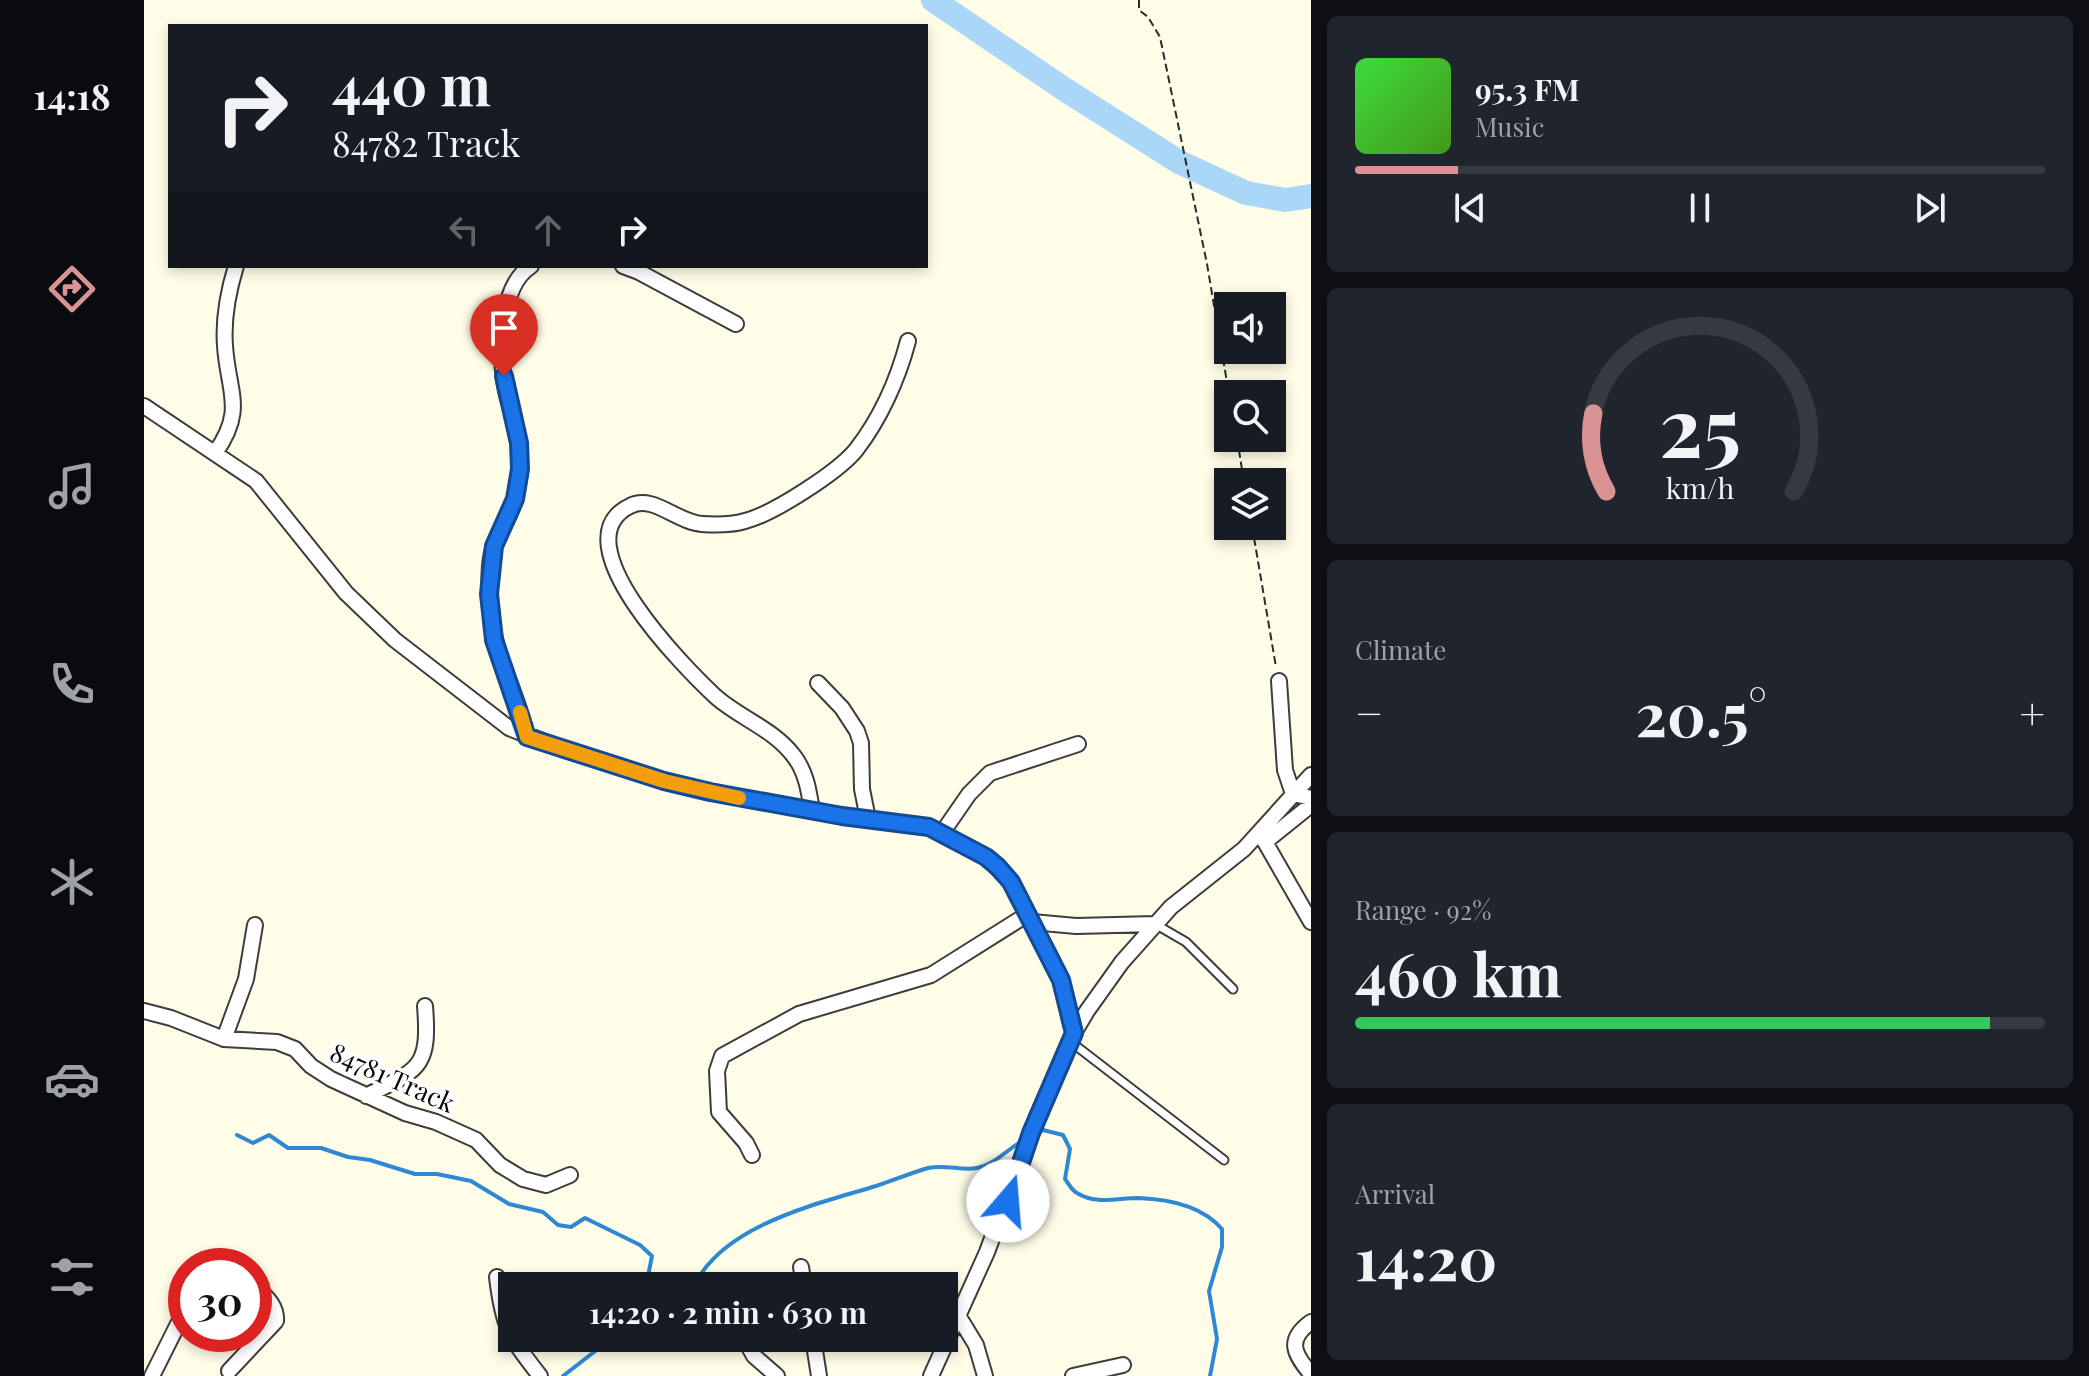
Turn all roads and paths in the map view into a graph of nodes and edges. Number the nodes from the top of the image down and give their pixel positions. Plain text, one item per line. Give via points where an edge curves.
1 (1139, 0) edge
2 (235, 268) edge
3 (528, 268) edge
4 (628, 268) edge
5 (736, 324) dead end
6 (908, 341) dead end
7 (1227, 380) edge
8 (144, 406) edge
9 (215, 453) junction
10 (1254, 540) edge
11 (1279, 681) joint
12 (818, 683) dead end
13 (527, 737) junction
14 (1078, 744) dead end
15 (1311, 775) edge
16 (1293, 794) junction
17 (1311, 798) edge
18 (1311, 805) edge
19 (812, 811) junction
20 (868, 819) junction
21 (942, 833) junction
22 (1262, 838) junction
23 (1030, 918) junction
24 (1311, 922) edge
25 (1155, 924) junction
26 (255, 925) dead end
27 (1233, 989) dead end
28 (425, 1006) dead end
29 (144, 1011) edge
30 (1072, 1038) junction
31 (224, 1039) junction
32 (366, 1096) junction
33 (752, 1155) dead end
34 (1224, 1160) dead end
35 (570, 1175) dead end
36 (801, 1267) dead end
37 (802, 1272) edge
38 (497, 1277) dead end
39 (272, 1305) edge
40 (959, 1317) junction
41 (1311, 1322) edge
42 (272, 1325) edge
43 (168, 1344) edge
44 (247, 1352) edge
45 (752, 1352) edge
46 (815, 1352) edge
47 (1123, 1365) dead end
48 (229, 1371) dead end
49 (1311, 1374) edge
50 (152, 1376) edge
51 (540, 1376) edge
52 (777, 1376) edge
53 (819, 1376) edge
54 (931, 1376) edge
55 (985, 1376) edge
56 (1073, 1376) edge

1 - 7 path via 1139,10 1160,37
2 - 9 street via 224,335 233,412
3 - 13 street via 511,289 502,355 520,469 515,499 494,546 489,594 494,640
4 - 5 street
6 - 19 street via 897,377 856,449 783,503 723,525 688,522 640,502 623,510 611,526 609,549 627,594 662,641 715,696 792,753 804,773
8 - 9 street
9 - 13 street via 265,490 309,551 380,626 495,719
10 - 11 path
11 - 16 street via 1285,770
12 - 20 street via 857,731
13 - 19 street via 664,781
14 - 21 street via 990,773
15 - 16 street
16 - 17 street
16 - 22 street
18 - 22 street
19 - 20 street
20 - 21 street
21 - 23 street via 998,867
22 - 24 street
22 - 25 street via 1195,886
23 - 25 street via 1076,926
23 - 30 street via 1061,980
23 - 33 street via 931,975 799,1014 722,1056 717,1064 719,1112
25 - 27 lane via 1186,942
25 - 30 street via 1103,988
26 - 31 street via 246,979
28 - 32 street via 427,1041 422,1057 408,1073
29 - 31 street, 84781 Track
30 - 34 lane
30 - 40 street
31 - 32 street, 84781 Track via 287,1045 318,1072
32 - 35 street, 84781 Track via 476,1140 510,1174 546,1185
36 - 37 street
38 - 51 street via 507,1330
39 - 42 street
40 - 54 street
40 - 55 street via 973,1337
41 - 49 street via 1294,1345
43 - 50 street
44 - 48 street
45 - 52 street
46 - 53 street
47 - 56 street

